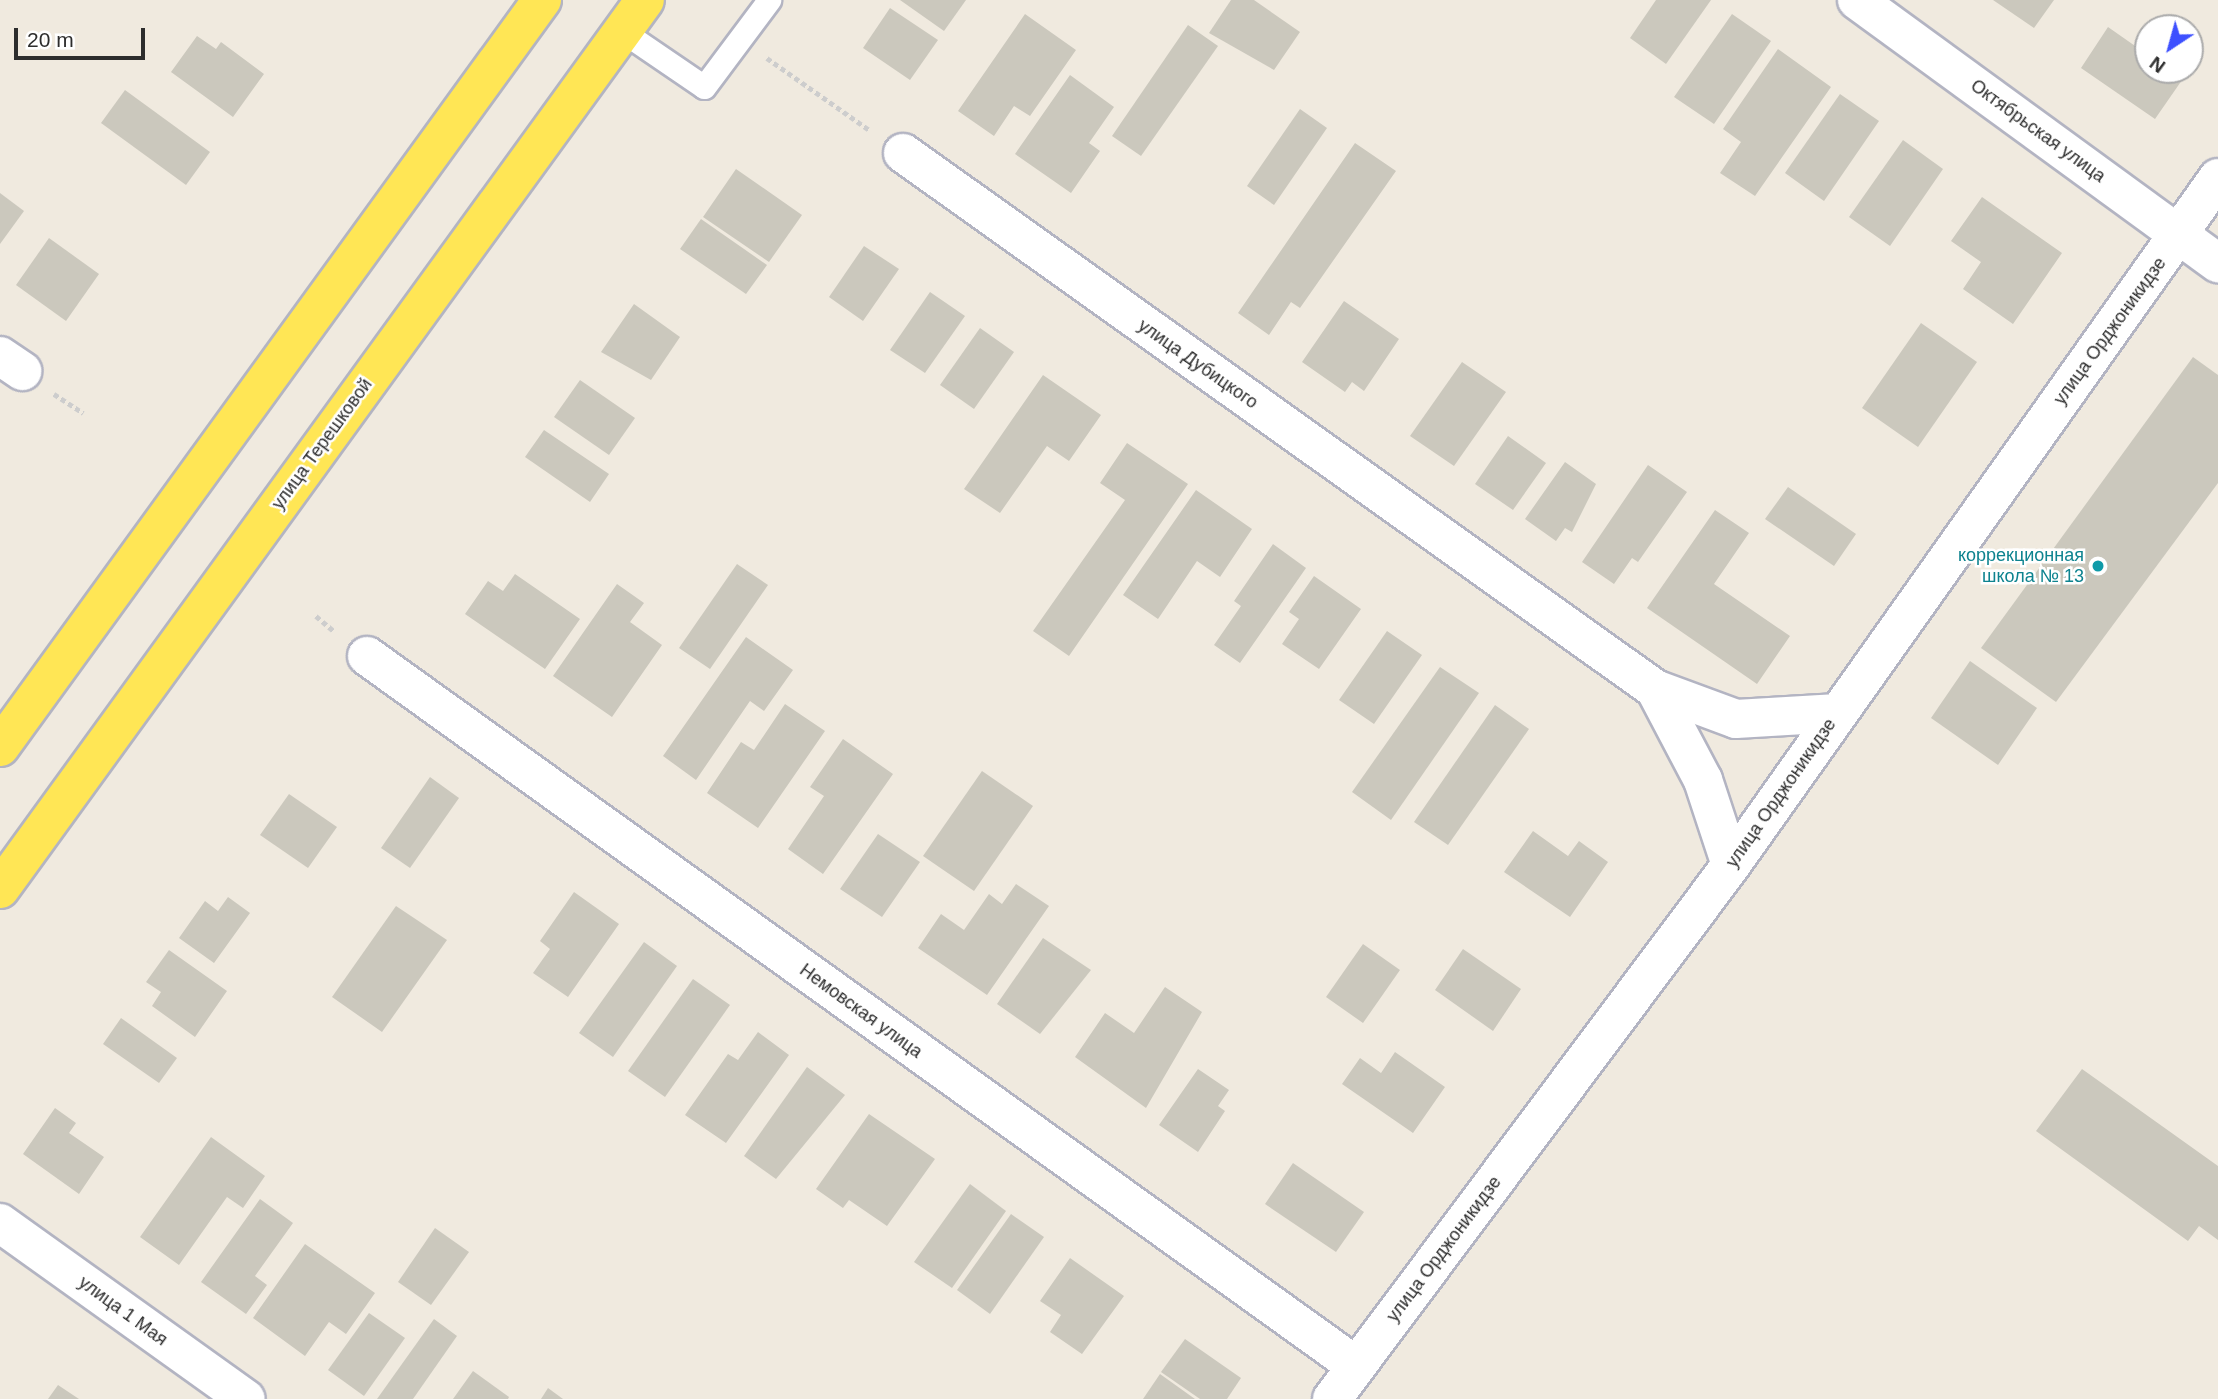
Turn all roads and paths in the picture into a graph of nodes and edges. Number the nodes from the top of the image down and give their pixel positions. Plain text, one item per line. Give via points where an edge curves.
1 (542, 0) edge
2 (645, 0) edge
3 (769, 0) edge
4 (1857, 0) edge
5 (622, 31) junction
6 (740, 39) junction
7 (903, 153) joint
8 (2218, 178) edge
9 (2180, 234) junction
10 (2218, 263) edge
11 (367, 656) dead end
12 (1655, 689) junction
13 (1838, 713) junction
14 (0, 747) edge
15 (1731, 864) junction
16 (0, 889) edge
17 (0, 1223) edge
18 (1356, 1366) junction
19 (246, 1399) edge
20 (1332, 1399) edge

1 - 14 main road
2 - 5 main road, улица Терешковой
3 - 6 lane
4 - 9 street, Октябрьская улица
5 - 6 lane via 704,87
5 - 16 main road, улица Терешковой
6 - 7 path
7 - 12 street, улица Дубицкого
8 - 9 street, улица Орджоникидзе
9 - 10 street, Октябрьская улица
9 - 13 street, улица Орджоникидзе
11 - 18 street, Немовская улица
12 - 13 street, улица Дубицкого via 1736,719
12 - 15 street, улица Дубицкого via 1703,780
13 - 15 street, улица Орджоникидзе
15 - 18 street, улица Орджоникидзе
17 - 19 street, улица 1 Мая
18 - 20 street, улица Орджоникидзе

